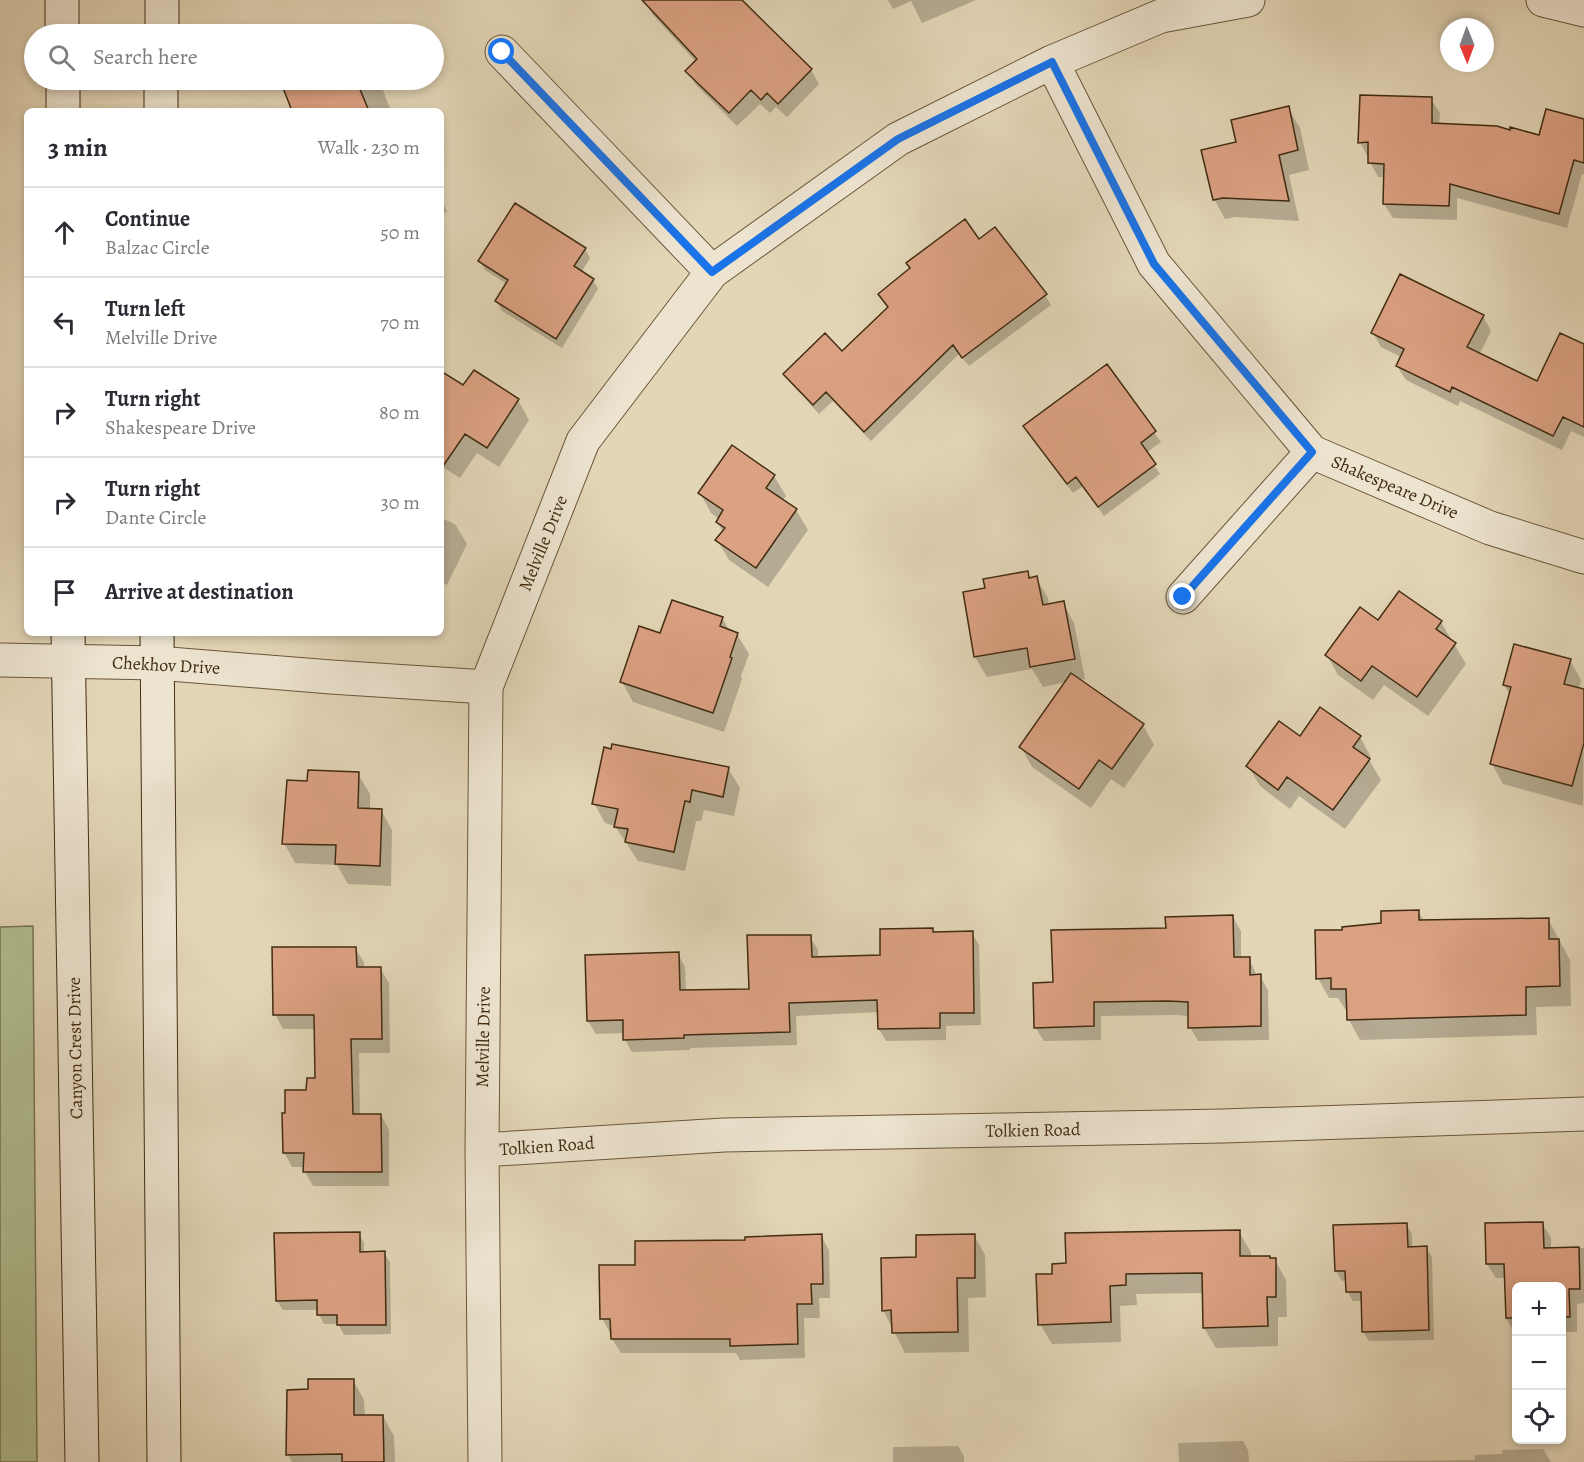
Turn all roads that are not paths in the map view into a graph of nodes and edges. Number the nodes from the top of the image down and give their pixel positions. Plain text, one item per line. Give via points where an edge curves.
1 (62, 0) edge
2 (162, 0) edge
3 (1248, 0) edge
4 (1543, 0) edge
5 (1584, 10) edge
6 (62, 24) edge
7 (162, 24) edge
8 (502, 52) dead end
9 (1052, 62) junction
10 (63, 90) edge
11 (161, 90) edge
12 (63, 108) edge
13 (161, 108) edge
14 (712, 272) junction
15 (1312, 452) junction
16 (1584, 557) edge
17 (1183, 597) dead end
18 (68, 647) edge
19 (157, 648) edge
20 (0, 660) edge
21 (486, 687) junction
22 (1584, 1114) edge
23 (482, 1150) junction
24 (82, 1462) edge
25 (164, 1462) edge
26 (485, 1462) edge

1 - 6 street
2 - 7 street
3 - 9 street, Melville Drive via 1161,16
4 - 5 street
8 - 14 street
9 - 14 street, Melville Drive via 898,139
9 - 15 street, Shakespeare Drive via 1154,264
10 - 12 street
11 - 13 street
14 - 21 street, Melville Drive via 583,441
15 - 16 street, Shakespeare Drive via 1490,528
15 - 17 street
18 - 19 street, Chekhov Drive
18 - 20 street, Chekhov Drive
18 - 24 street, Canyon Crest Drive
19 - 21 street, Chekhov Drive via 331,677
19 - 25 street
21 - 23 street, Melville Drive
22 - 23 street, Tolkien Road via 1211,1127 724,1135
23 - 26 street, Melville Drive

